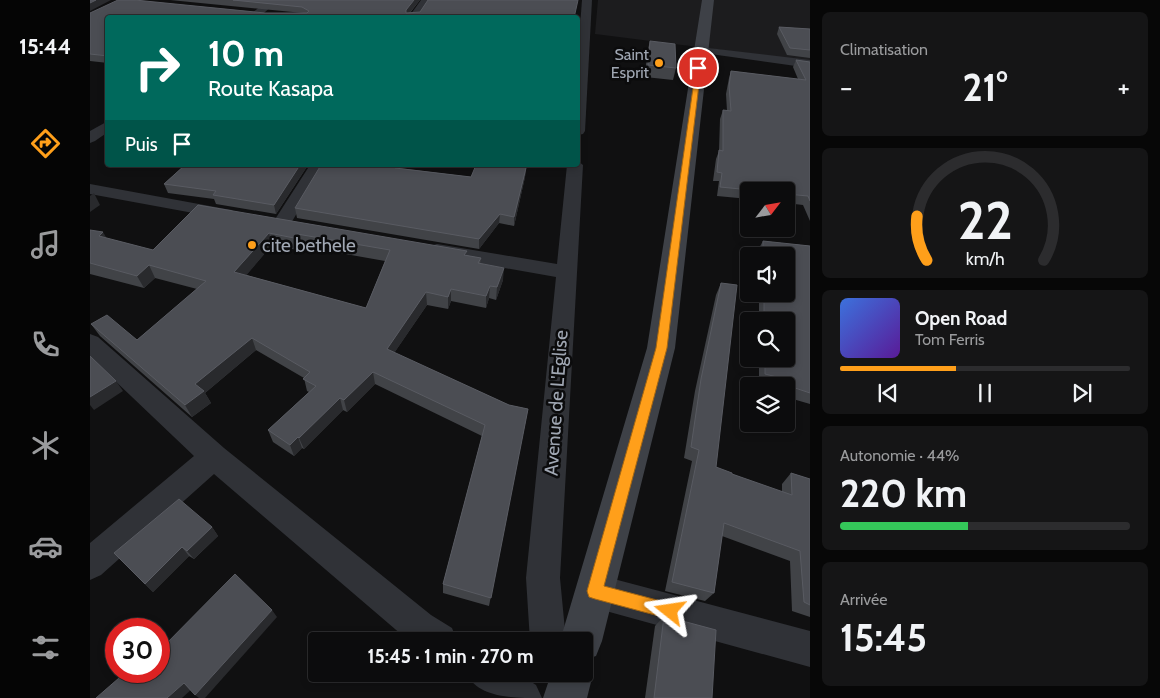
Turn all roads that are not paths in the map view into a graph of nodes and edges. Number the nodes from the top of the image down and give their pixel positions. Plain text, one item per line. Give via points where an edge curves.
1 (274, 0) edge
2 (426, 0) edge
3 (587, 0) edge
4 (708, 0) edge
5 (238, 11) edge
6 (254, 15) edge
7 (276, 15) edge
8 (415, 15) edge
9 (581, 45) edge
10 (700, 50) junction
11 (810, 64) edge
12 (580, 74) edge
13 (105, 127) edge
14 (90, 138) edge
15 (317, 167) edge
16 (575, 167) edge
17 (90, 189) edge
18 (243, 217) edge
19 (262, 220) edge
20 (421, 247) edge
21 (566, 272) junction
22 (90, 343) edge
23 (214, 457) junction
24 (90, 564) edge
25 (595, 591) junction
26 (425, 632) edge
27 (547, 632) edge
28 (584, 632) edge
29 (810, 649) edge
30 (497, 682) edge
31 (552, 682) edge
32 (570, 682) edge
33 (523, 698) edge
34 (555, 698) edge
35 (565, 698) edge

1 - 6 street
2 - 8 street
3 - 9 street
4 - 10 main road
5 - 6 street
6 - 7 street
9 - 12 street
10 - 11 street
10 - 25 main road via 661,348
13 - 14 street
15 - 19 street via 289,225
16 - 21 street, Avenue de L'Eglise
17 - 18 street
20 - 21 street
21 - 27 street, Avenue de L'Eglise via 543,578
22 - 23 street
23 - 24 street
23 - 26 street
25 - 28 main road
25 - 29 street
30 - 33 street
31 - 34 street
32 - 35 main road

